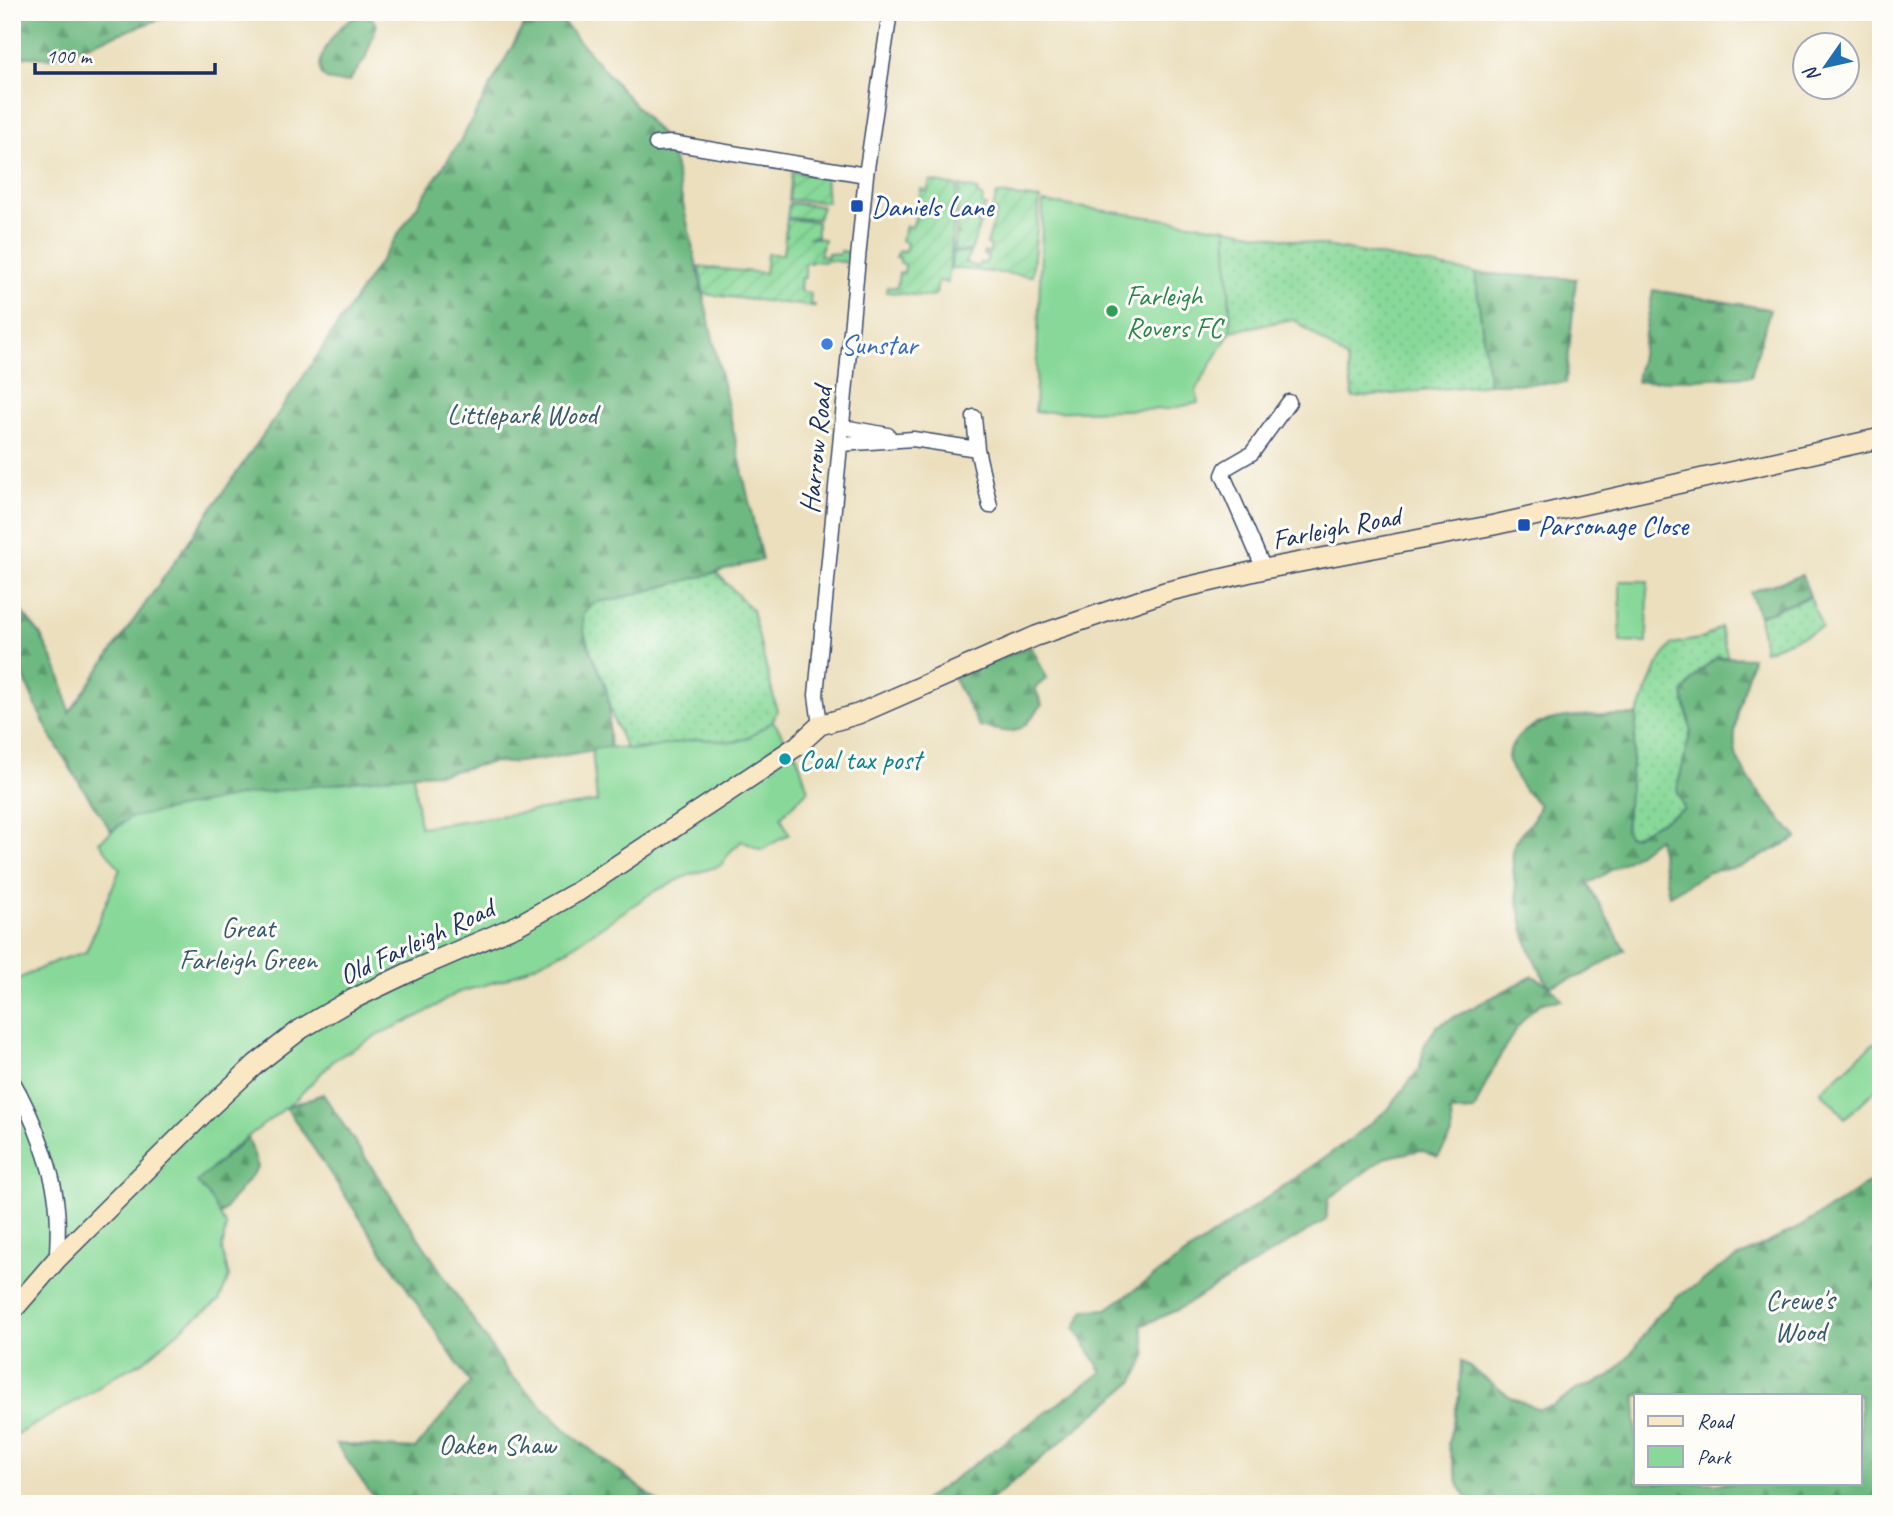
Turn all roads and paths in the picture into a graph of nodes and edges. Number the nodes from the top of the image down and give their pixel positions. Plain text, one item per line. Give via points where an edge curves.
1 (890, 12) edge
2 (656, 144) dead end
3 (866, 175) junction
4 (1289, 402) dead end
5 (974, 417) dead end
6 (843, 427) junction
7 (1881, 438) edge
8 (914, 439) junction
9 (841, 444) junction
10 (977, 449) junction
11 (990, 506) dead end
12 (1264, 569) junction
13 (820, 725) junction
14 (12, 1080) edge
15 (57, 1223) junction
16 (87, 1228) junction
17 (57, 1259) junction
18 (12, 1311) edge

1 - 3 street, Harrow Road
2 - 3 street
3 - 6 street, Harrow Road
4 - 12 street via 1252,453 1226,468 1223,475
5 - 10 street
6 - 8 street
6 - 9 street, Harrow Road
7 - 12 street, Farleigh Road via 1494,525
8 - 9 street
8 - 10 street
9 - 13 street, Harrow Road via 816,695
10 - 11 street
12 - 13 street, Farleigh Road via 1164,592 1090,616 858,714
13 - 16 street, Old Farleigh Road via 797,746 577,892 518,925 347,1002 301,1029 247,1072
14 - 15 street via 46,1157
15 - 16 street
15 - 17 street
16 - 17 street, Old Farleigh Road
17 - 18 street, Old Farleigh Road

